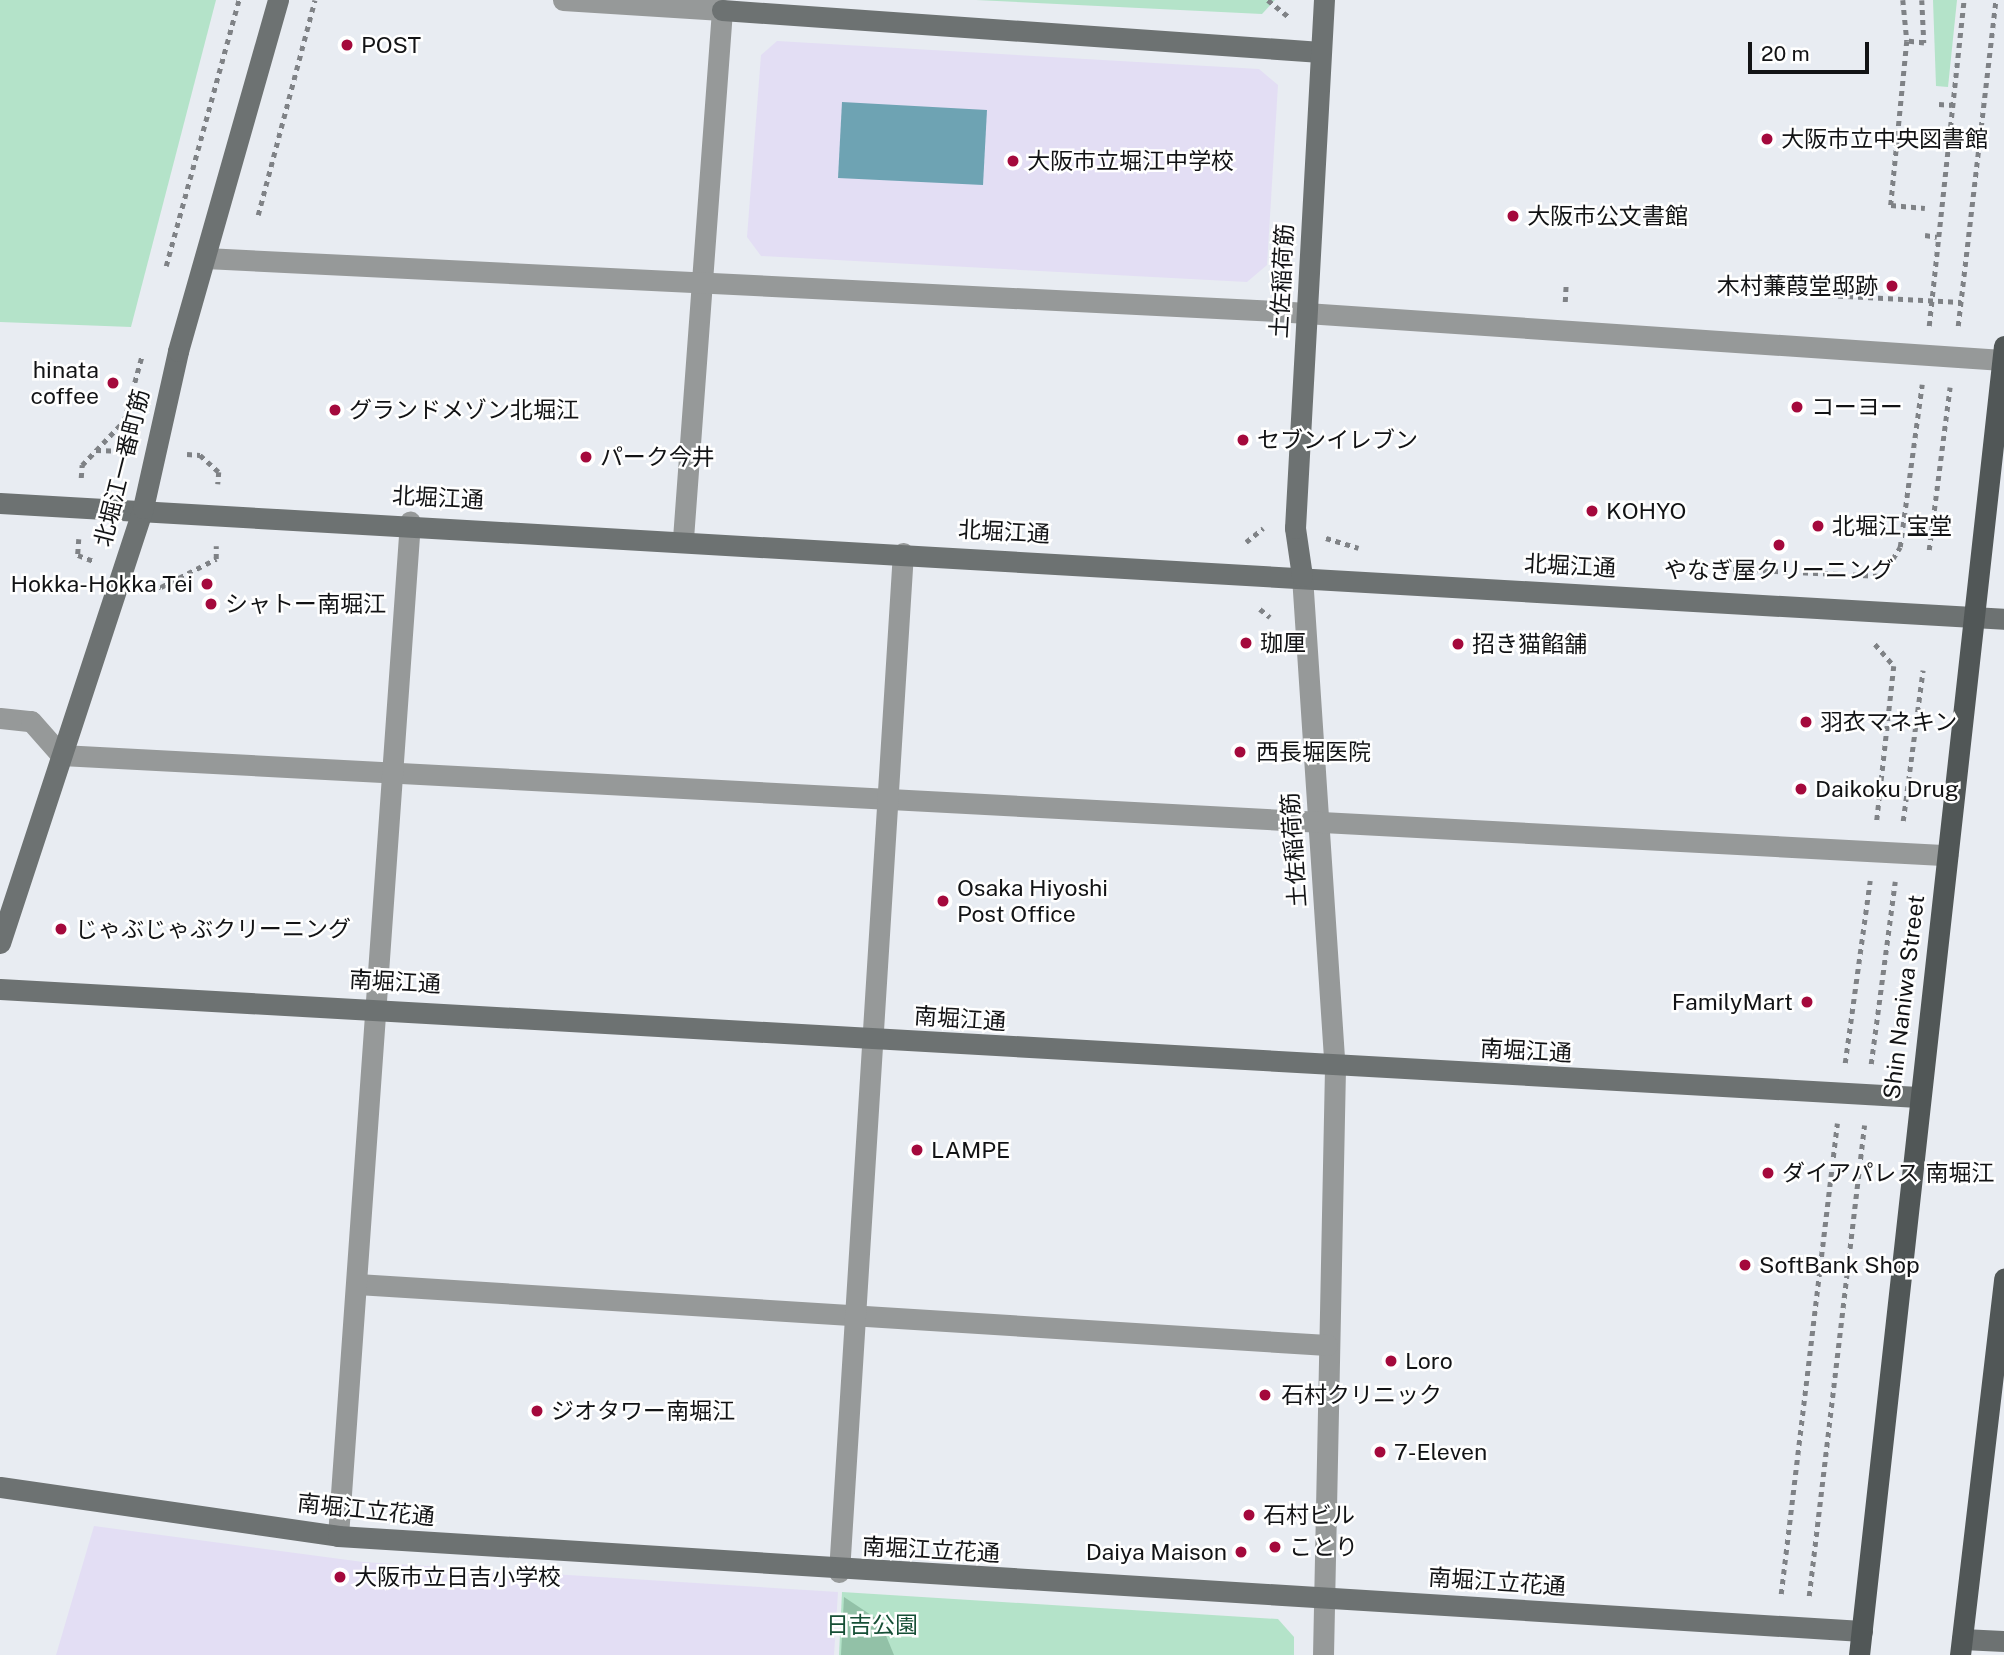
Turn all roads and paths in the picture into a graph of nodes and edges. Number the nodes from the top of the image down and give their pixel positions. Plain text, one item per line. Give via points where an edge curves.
1 (239, 0) edge
2 (278, 0) edge
3 (315, 0) edge
4 (563, 0) edge
5 (1268, 0) edge
6 (1324, 0) edge
7 (1903, 0) edge
8 (1922, 0) edge
9 (1964, 0) edge
10 (1996, 0) edge
11 (722, 10) junction
12 (1290, 17) dead end
13 (1908, 41) junction
14 (1321, 52) junction
15 (1939, 104) dead end
16 (1952, 105) junction
17 (1925, 208) dead end
18 (258, 215) dead end
19 (1925, 235) dead end
20 (1937, 237) junction
21 (205, 258) junction
22 (163, 276) dead end
23 (704, 280) junction
24 (1768, 292) dead end
25 (1931, 300) junction
26 (1961, 302) junction
27 (1306, 313) junction
28 (145, 342) dead end
29 (2003, 353) edge
30 (1926, 355) junction
31 (1954, 357) junction
32 (200, 455) dead end
33 (82, 465) dead end
34 (219, 472) dead end
35 (0, 503) edge
36 (143, 509) junction
37 (410, 522) junction
38 (1326, 538) dead end
39 (682, 539) junction
40 (1363, 550) dead end
41 (1928, 550) dead end
42 (903, 553) junction
43 (216, 559) dead end
44 (1302, 576) junction
45 (1882, 576) dead end
46 (161, 587) dead end
47 (1976, 617) junction
48 (2004, 619) edge
49 (1877, 644) dead end
50 (1894, 666) dead end
51 (1923, 670) dead end
52 (0, 718) edge
53 (61, 755) junction
54 (394, 772) junction
55 (891, 799) junction
56 (1318, 822) junction
57 (1899, 853) junction
58 (1947, 856) junction
59 (0, 943) edge
60 (0, 989) edge
61 (377, 1007) junction
62 (872, 1039) junction
63 (1335, 1068) junction
64 (1840, 1093) junction
65 (1868, 1094) junction
66 (1918, 1097) junction
67 (2004, 1279) edge
68 (357, 1284) junction
69 (851, 1315) junction
70 (1327, 1345) junction
71 (0, 1487) edge
72 (338, 1536) junction
73 (839, 1572) junction
74 (1325, 1597) junction
75 (1778, 1627) junction
76 (1805, 1628) junction
77 (1862, 1631) junction
78 (2004, 1641) edge
79 (1961, 1647) edge
80 (1324, 1655) edge
81 (1859, 1655) edge

1 - 22 path
2 - 21 street, 北堀江一番町筋
3 - 18 path
4 - 11 street
5 - 12 path
6 - 14 street, 土佐稲荷筋
7 - 13 path
8 - 13 path via 1924,43
9 - 16 path
10 - 26 path
11 - 14 street
11 - 23 street
13 - 17 path via 1891,205
14 - 27 street, 土佐稲荷筋
15 - 16 path
16 - 20 path
19 - 20 path
20 - 25 path
21 - 23 street
21 - 36 street, 北堀江一番町筋
23 - 27 street
23 - 39 street
24 - 25 path
25 - 26 path
25 - 30 path
26 - 31 path
27 - 30 street
27 - 44 street, 土佐稲荷筋 via 1295,528
28 - 33 path via 124,421
29 - 31 street
29 - 47 main road, Shin Naniwa Street
30 - 31 street
30 - 45 path via 1900,547
31 - 41 path
32 - 34 path
35 - 36 street, 北堀江通
36 - 37 street, 北堀江通
36 - 53 street, 北堀江一番町筋
37 - 39 street, 北堀江通
37 - 54 street
38 - 40 path
39 - 42 street, 北堀江通
42 - 44 street, 北堀江通
42 - 55 street
43 - 46 path
44 - 47 street, 北堀江通
44 - 56 street, 土佐稲荷筋
47 - 48 street, 北堀江通
47 - 58 main road, Shin Naniwa Street
49 - 50 path
51 - 57 path
52 - 53 street via 31,721
53 - 54 street
53 - 59 street, 北堀江一番町筋
54 - 55 street
54 - 61 street
55 - 56 street
55 - 62 street
56 - 57 street
56 - 63 street, 土佐稲荷筋
57 - 58 street
57 - 65 path
58 - 66 main road, Shin Naniwa Street
60 - 61 street, 南堀江通
61 - 62 street, 南堀江通
61 - 68 street
62 - 63 street, 南堀江通
62 - 69 street
63 - 64 street, 南堀江通
63 - 70 street, 土佐稲荷筋
64 - 65 street, 南堀江通
64 - 75 path
65 - 66 street, 南堀江通
65 - 76 path
66 - 77 main road, Shin Naniwa Street
67 - 79 main road
68 - 69 street
68 - 72 street
69 - 70 street
69 - 73 street
70 - 74 street, 土佐稲荷筋
71 - 72 street, 南堀江立花通
72 - 73 street, 南堀江立花通
73 - 74 street, 南堀江立花通
74 - 75 street, 南堀江立花通
74 - 80 street, 土佐稲荷筋
75 - 76 street, 南堀江立花通
76 - 77 street, 南堀江立花通
77 - 81 main road, Shin Naniwa Street
78 - 79 street

